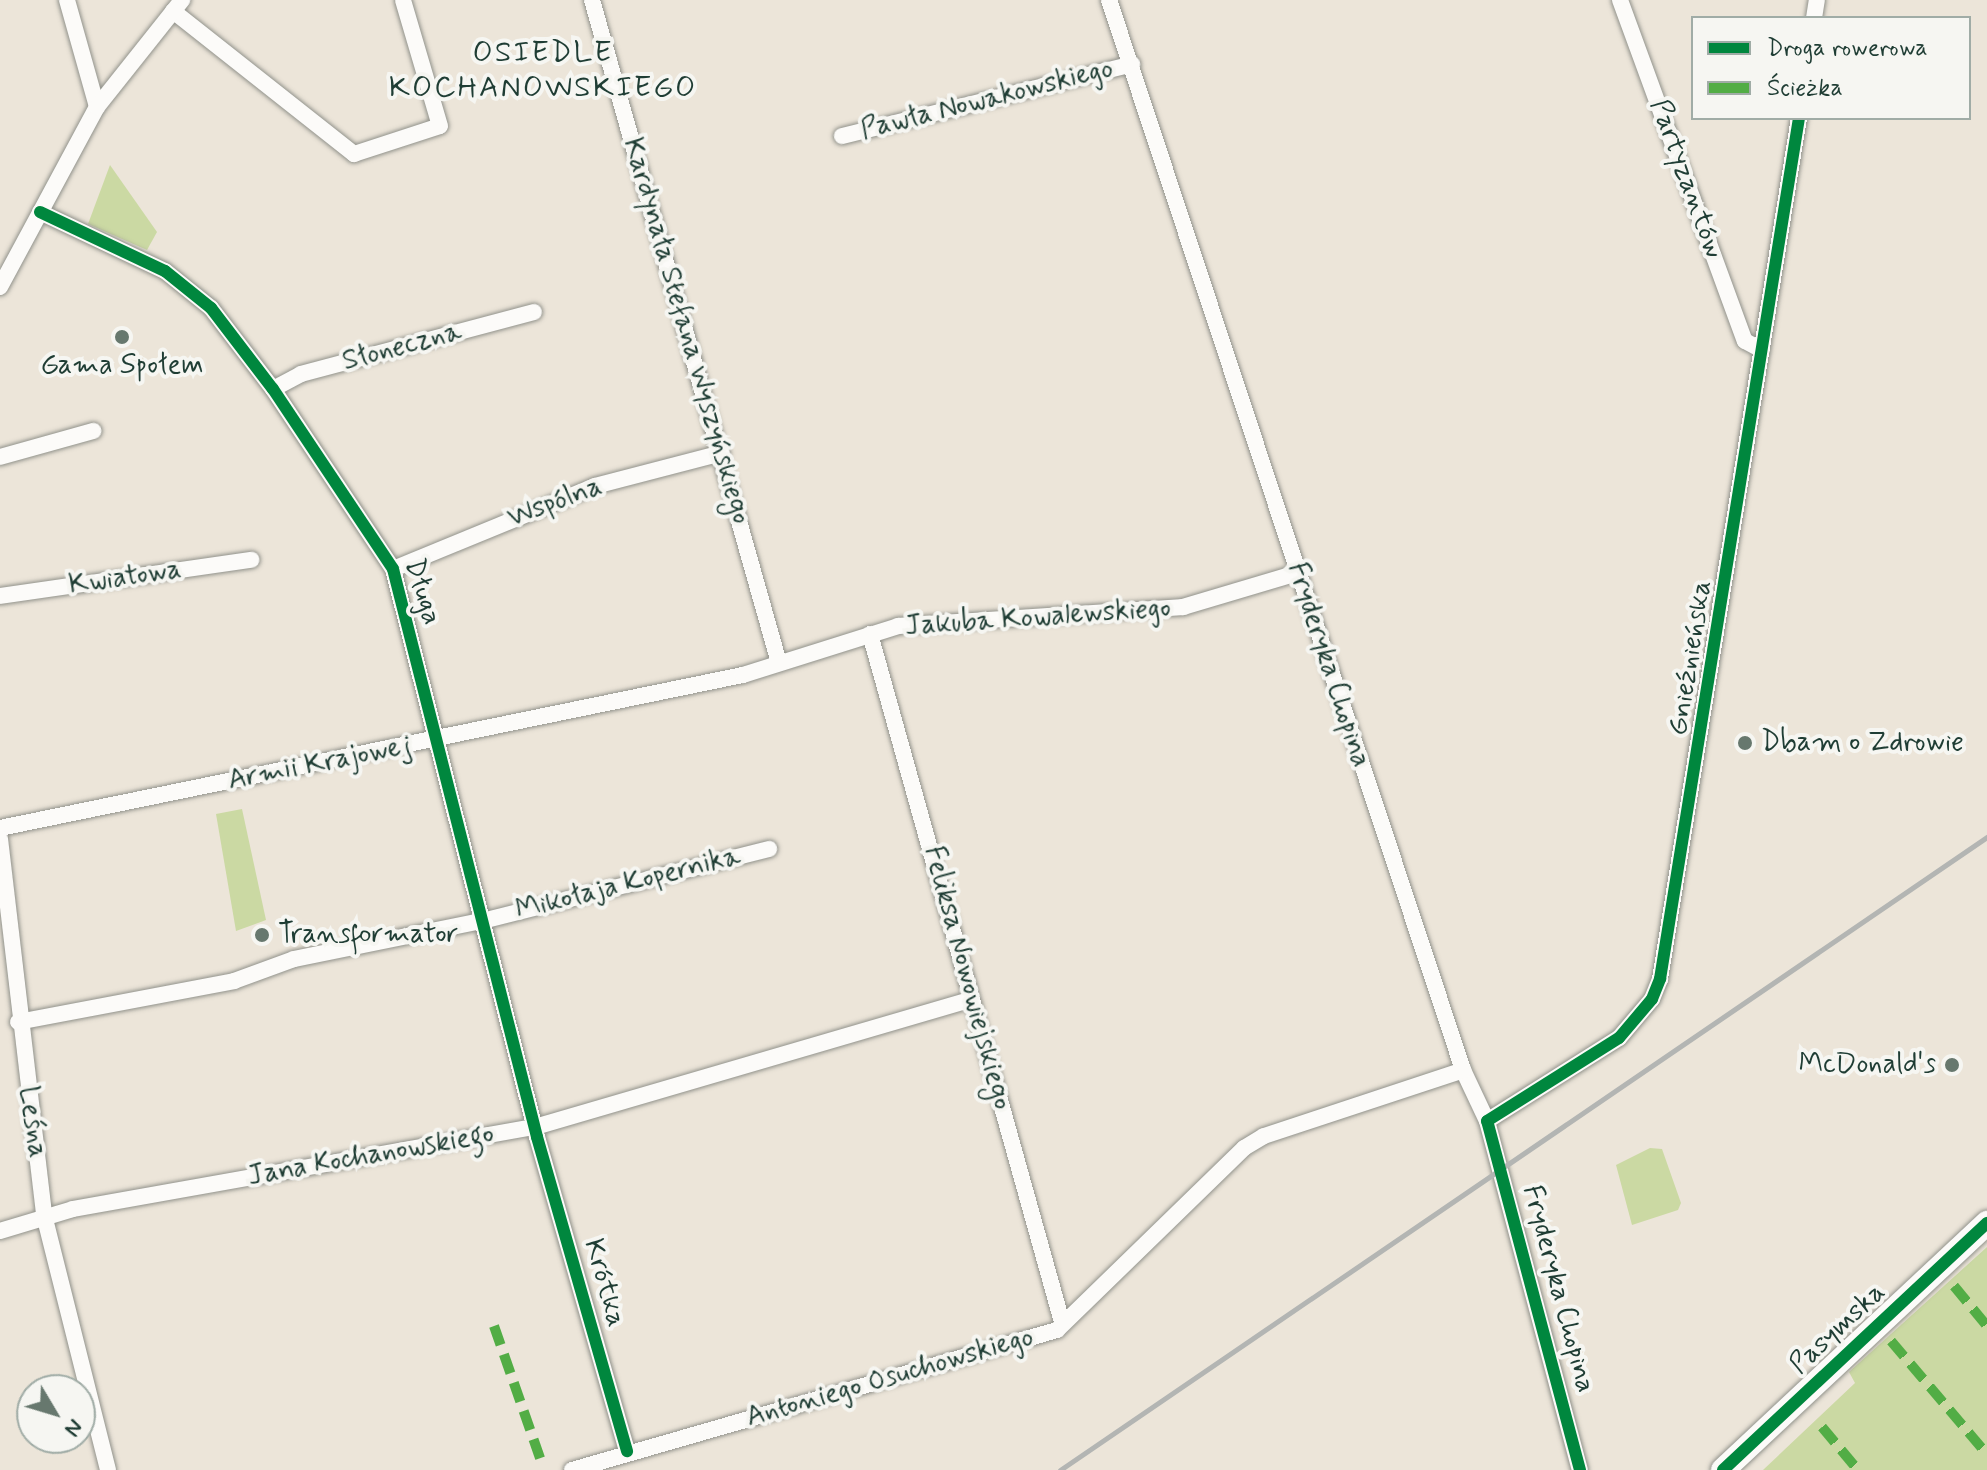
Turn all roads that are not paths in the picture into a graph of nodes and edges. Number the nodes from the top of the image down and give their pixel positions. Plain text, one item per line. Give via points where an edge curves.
1 (67, 0) edge
2 (403, 0) edge
3 (592, 0) edge
4 (1109, 0) edge
5 (1620, 0) edge
6 (178, 6) edge
7 (1132, 64) junction
8 (97, 107) junction
9 (1799, 120) edge
10 (842, 136) dead end
11 (40, 212) junction
12 (0, 287) edge
13 (534, 312) dead end
14 (1762, 350) junction
15 (273, 389) junction
16 (93, 431) dead end
17 (722, 453) junction
18 (0, 457) edge
19 (251, 560) dead end
20 (393, 569) junction
21 (1297, 573) junction
22 (0, 596) edge
23 (870, 634) junction
24 (779, 663) junction
25 (440, 740) junction
26 (0, 828) edge
27 (0, 839) edge
28 (769, 849) dead end
29 (486, 920) junction
30 (970, 1000) junction
31 (18, 1022) junction
32 (1463, 1070) junction
33 (1487, 1121) junction
34 (535, 1127) junction
35 (44, 1215) junction
36 (1987, 1223) edge
37 (0, 1231) edge
38 (1062, 1322) junction
39 (627, 1451) junction
40 (108, 1470) edge
41 (572, 1470) edge
42 (1580, 1470) edge
43 (1723, 1470) edge

1 - 8 street
2 - 6 street via 440,126 354,154
3 - 17 street, Kardynała Stefana Wyszyńskiego
4 - 7 street, Fryderyka Chopina
5 - 14 street, Partyzantów via 1745,341
6 - 8 street
7 - 10 street, Pawła Nowakowskiego
7 - 21 street, Fryderyka Chopina
8 - 11 street
9 - 14 street, Gnieźnieńska
11 - 12 street
11 - 15 street, Długa via 165,271 189,288
13 - 15 street, Słoneczna via 301,374
14 - 33 street, Gnieźnieńska via 1660,979 1642,1012 1612,1044
15 - 20 street, Długa
16 - 18 street
17 - 20 street, Wspólna via 595,486
17 - 24 street, Kardynała Stefana Wyszyńskiego
19 - 22 street, Kwiatowa
20 - 25 street, Długa
21 - 23 street, Jakuba Kowalewskiego via 1183,607 898,626
21 - 32 street, Fryderyka Chopina
23 - 24 street, Jakuba Kowalewskiego
23 - 30 street, Feliksa Nowowiejskiego
24 - 25 street, Armii Krajowej
25 - 26 street, Armii Krajowej
25 - 29 street, Długa
27 - 31 street, Leśna
28 - 29 street, Mikołaja Kopernika
29 - 31 street, Mikołaja Kopernika via 294,959 234,981
29 - 34 street, Długa
30 - 34 street, Jana Kochanowskiego
30 - 38 street, Feliksa Nowowiejskiego
31 - 35 street, Leśna
32 - 33 street, Fryderyka Chopina
32 - 38 street, Antoniego Osuchowskiego via 1264,1136 1244,1148
33 - 42 street, Fryderyka Chopina
34 - 35 street, Jana Kochanowskiego
34 - 39 street, Krótka
35 - 37 street, Jana Kochanowskiego
35 - 40 street, Leśna
36 - 43 main road, Pasymska
38 - 39 street, Antoniego Osuchowskiego via 1049,1333
39 - 41 street, Antoniego Osuchowskiego

